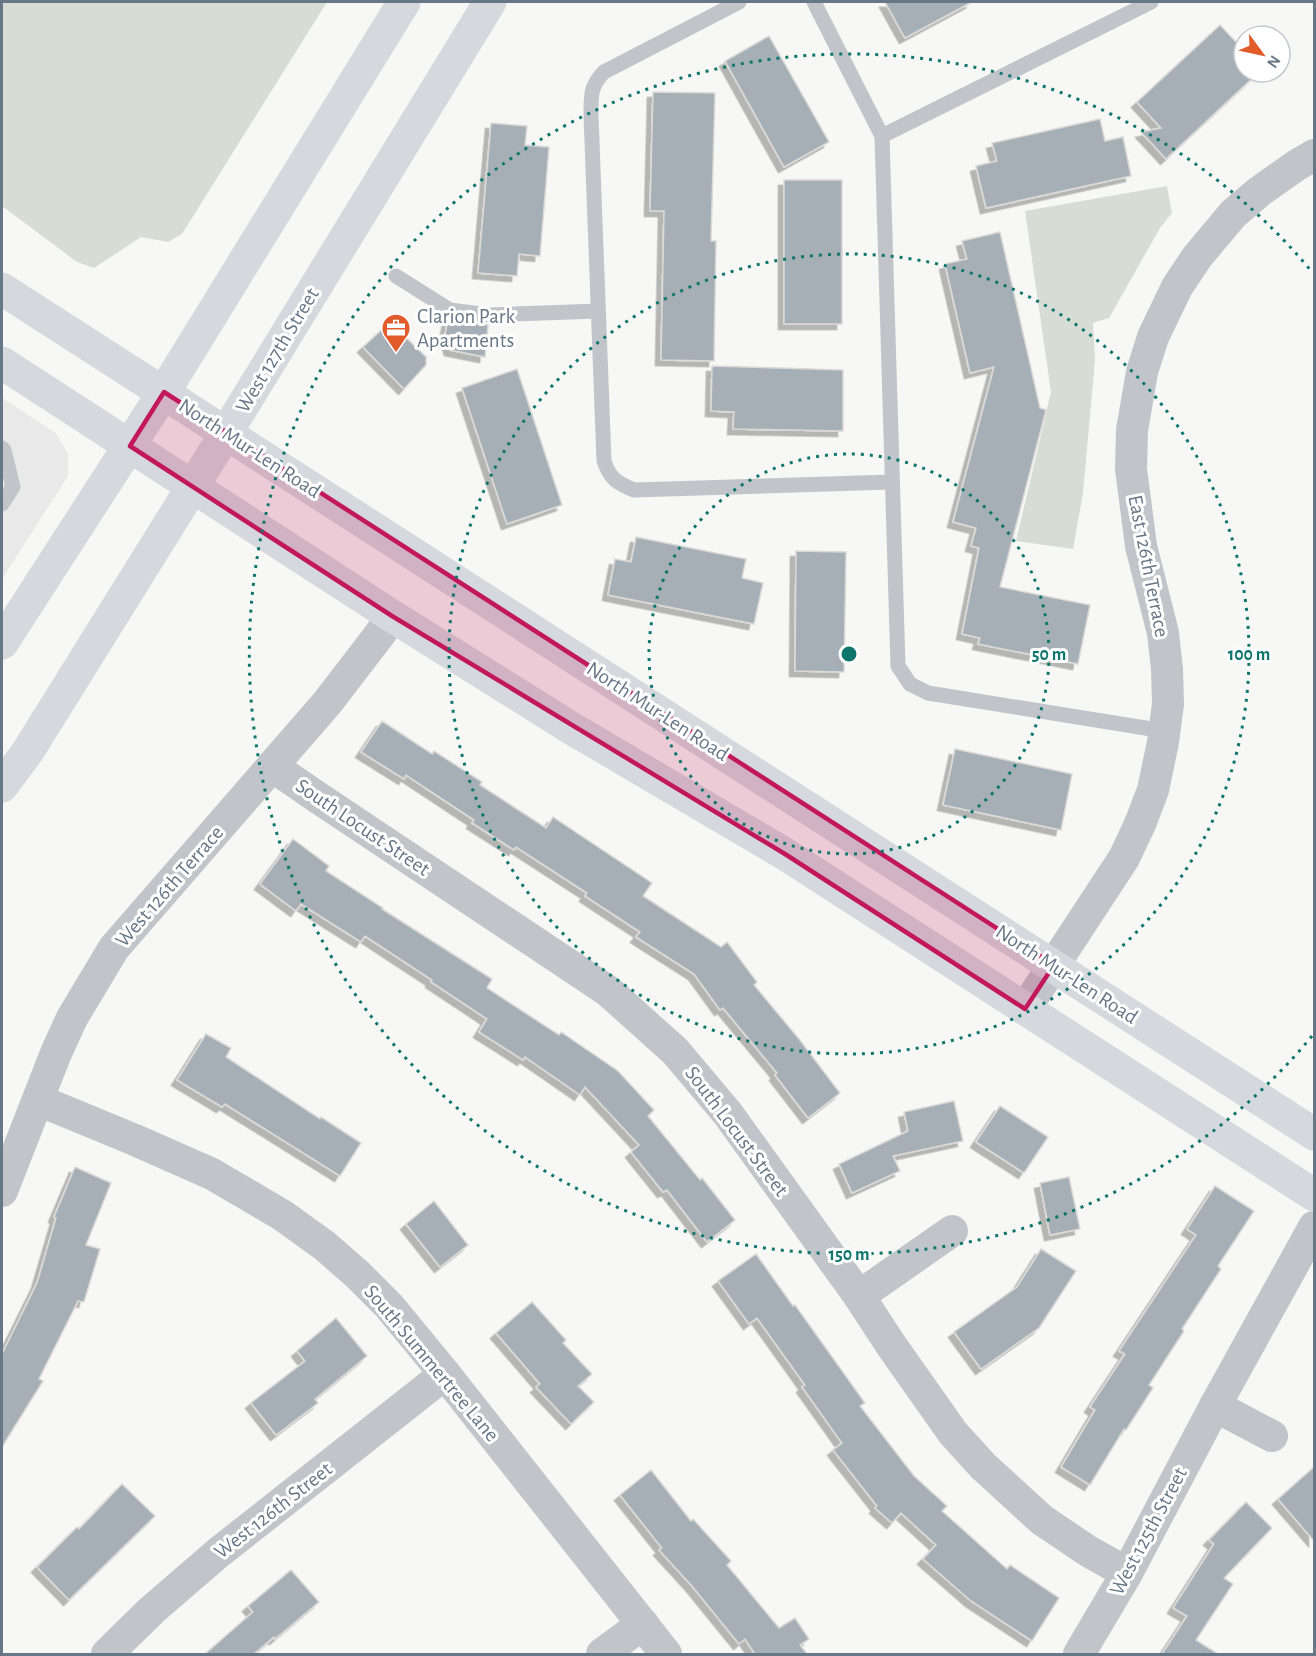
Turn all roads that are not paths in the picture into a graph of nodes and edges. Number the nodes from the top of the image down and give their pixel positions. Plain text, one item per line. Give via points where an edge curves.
1 (405, 2) edge
2 (490, 2) edge
3 (739, 2) edge
4 (814, 2) edge
5 (1151, 2) edge
6 (882, 136) junction
7 (1314, 155) edge
8 (396, 276) dead end
9 (2, 288) edge
10 (598, 311) junction
11 (2, 363) edge
12 (164, 392) junction
13 (226, 433) junction
14 (130, 446) junction
15 (2, 448) edge
16 (892, 482) junction
17 (192, 486) junction
18 (2, 504) edge
19 (392, 616) junction
20 (2, 643) edge
21 (1164, 730) junction
22 (272, 766) junction
23 (2, 786) edge
24 (1054, 965) junction
25 (1025, 1009) junction
26 (38, 1100) junction
27 (1314, 1134) edge
28 (2, 1191) edge
29 (1314, 1195) edge
30 (1314, 1227) edge
31 (952, 1231) dead end
32 (859, 1296) junction
33 (445, 1374) junction
34 (1215, 1406) junction
35 (1272, 1436) dead end
36 (1127, 1573) junction
37 (643, 1624) junction
38 (107, 1654) edge
39 (602, 1654) edge
40 (666, 1654) edge
41 (1079, 1654) edge

1 - 12 main road
2 - 13 main road, West 127th Street
3 - 10 lane via 604,72 594,81 591,97
4 - 6 lane
5 - 6 lane
6 - 16 lane
7 - 21 street, East 126th Terrace via 1233,214 1197,257 1177,287 1153,337 1142,372 1132,430 1131,469 1141,546 1163,633 1168,704
8 - 10 lane via 450,310 489,315
9 - 12 main road, North Mur-Len Road
10 - 16 lane via 604,461 619,483 634,490
11 - 14 main road
12 - 13 main road, North Mur-Len Road
12 - 14 main road
13 - 17 main road, West 127th Street
13 - 24 main road, North Mur-Len Road
14 - 17 main road
14 - 20 main road
15 - 18 lane via 13,487
16 - 21 lane via 898,666 910,684 928,693
17 - 19 main road
17 - 23 main road, West 127th Street via 28,751
19 - 22 street, West 126th Terrace via 327,704
19 - 25 main road via 571,728 785,854
21 - 24 street, East 126th Terrace via 1153,790 1140,824 1124,858
22 - 26 street, West 126th Terrace via 114,948 72,1018
22 - 32 street, South Locust Street via 608,991 642,1021 675,1052 728,1114
24 - 25 street, East 126th Terrace
24 - 27 main road, North Mur-Len Road
25 - 29 main road
26 - 28 street, West 126th Terrace
26 - 33 street, South Summertree Lane via 212,1174 282,1215 357,1274
30 - 34 street, West 125th Street
31 - 32 street
32 - 36 street, South Locust Street via 953,1433 983,1466 1042,1520
33 - 37 street, South Summertree Lane
33 - 38 street, West 126th Street via 218,1553
34 - 35 street
34 - 36 street, West 125th Street
36 - 41 street, West 125th Street
37 - 39 street
37 - 40 street, South Summertree Lane

